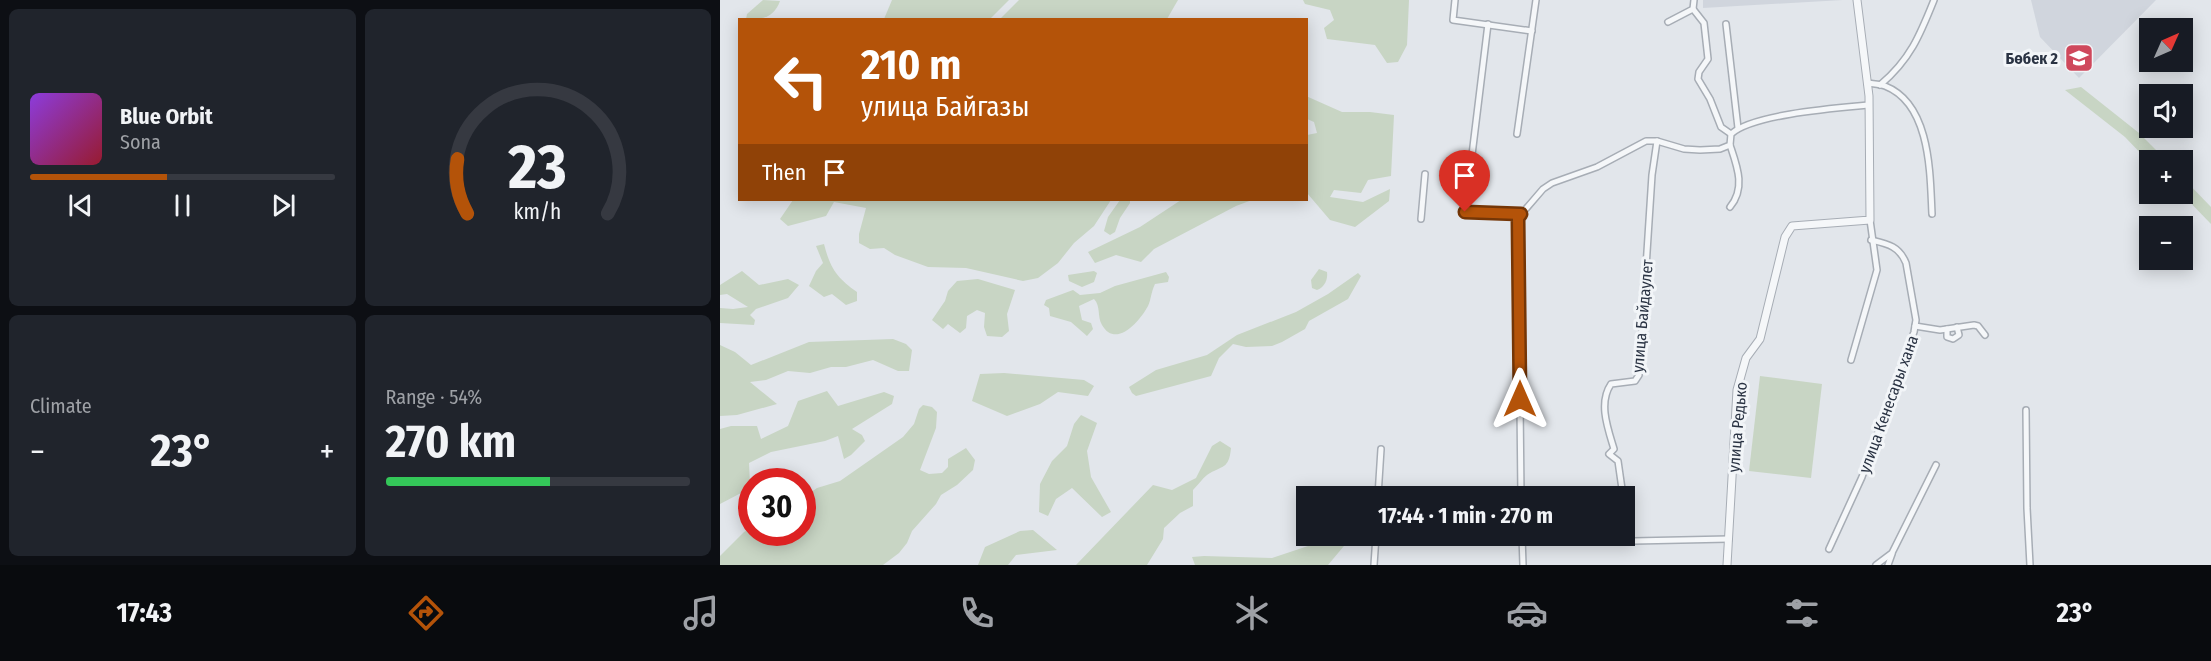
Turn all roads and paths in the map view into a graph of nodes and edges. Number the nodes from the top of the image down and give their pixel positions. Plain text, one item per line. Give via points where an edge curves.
1 (1455, 0) edge
2 (1536, 0) edge
3 (1694, 0) edge
4 (1857, 0) edge
5 (1934, 0) edge
6 (1693, 9) junction
7 (1668, 22) dead end
8 (1488, 24) junction
9 (1726, 24) dead end
10 (1532, 31) junction
11 (1867, 83) junction
12 (1880, 85) junction
13 (1869, 105) junction
14 (1738, 128) junction
15 (1517, 134) dead end
16 (1731, 134) junction
17 (1657, 141) junction
18 (1730, 145) junction
19 (1425, 174) dead end
20 (1730, 207) dead end
21 (1521, 214) junction
22 (1932, 214) dead end
23 (1421, 219) dead end
24 (1870, 220) junction
25 (1872, 240) junction
26 (1915, 326) junction
27 (1957, 327) junction
28 (1947, 329) junction
29 (1986, 335) dead end
30 (1851, 360) dead end
31 (2026, 410) dead end
32 (1381, 449) dead end
33 (1936, 465) dead end
34 (1379, 486) edge
35 (1521, 486) edge
36 (1622, 486) edge
37 (1729, 539) junction
38 (1635, 541) edge
39 (1375, 546) edge
40 (1522, 546) edge
41 (1829, 549) dead end
42 (1893, 553) junction
43 (1374, 565) edge
44 (1523, 565) edge
45 (1727, 565) edge
46 (1876, 565) edge
47 (1888, 565) edge
48 (2030, 565) edge

1 - 8 street via 1453,20
2 - 10 street
3 - 6 street
4 - 11 street
5 - 12 street via 1908,57
6 - 7 street
6 - 16 street via 1704,22 1708,59 1698,79 1721,127
8 - 10 street
8 - 21 street via 1465,212
9 - 14 street
10 - 15 street
11 - 12 street
11 - 13 street
12 - 22 street via 1912,109 1924,138 1930,165
13 - 14 street via 1788,114
13 - 24 street
14 - 16 street
16 - 18 street
17 - 18 street via 1700,150
17 - 21 street via 1646,141 1597,167 1552,183
17 - 36 street, улица Байдаулет via 1639,375 1635,381 1611,384 1604,414 1614,449 1610,454 1618,461
18 - 20 street via 1739,183 1737,199
19 - 23 street
21 - 35 street
24 - 25 street
24 - 37 street, улица Редько via 1792,226 1785,237 1760,339 1746,358 1737,390
25 - 26 street, улица Кенесары хана via 1894,246 1903,254
25 - 30 street via 1878,270
26 - 28 street
26 - 41 street, улица Кенесары хана via 1862,477
27 - 28 street
27 - 28 street via 1959,334 1953,339 1947,337
27 - 29 street via 1978,326
31 - 48 street
32 - 34 street
33 - 42 street
37 - 38 street
37 - 45 street, улица Редько
39 - 43 street
40 - 44 street
42 - 46 street
42 - 47 street

